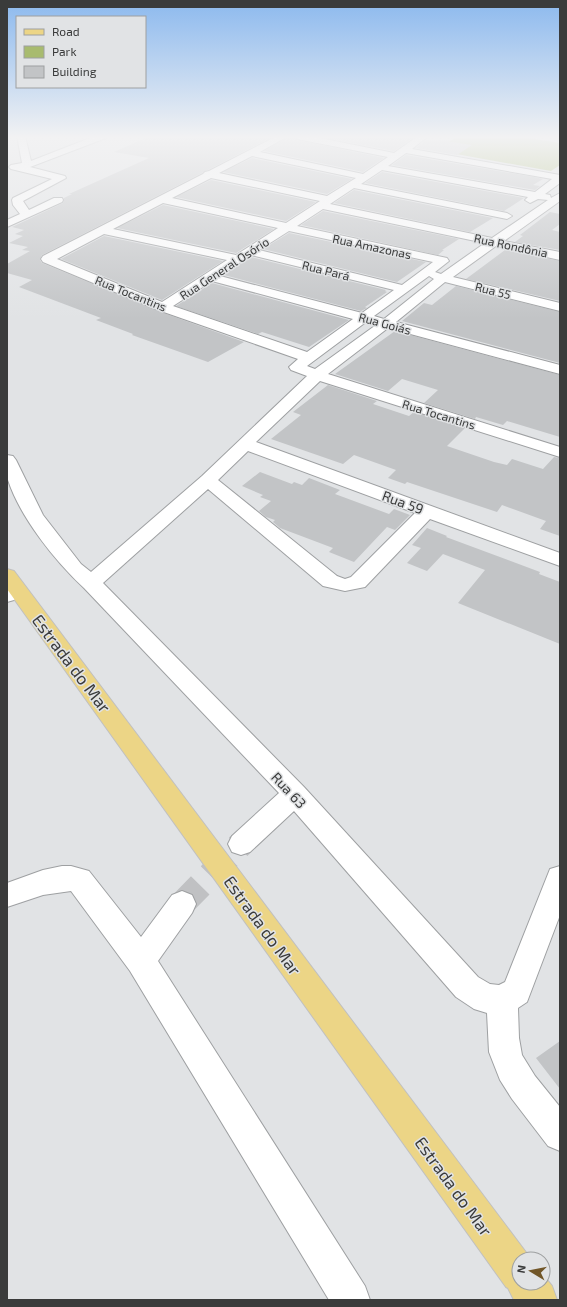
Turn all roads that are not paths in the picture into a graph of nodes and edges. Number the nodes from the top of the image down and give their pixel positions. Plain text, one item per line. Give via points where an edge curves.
1 (23, 197) edge
2 (165, 197) edge
3 (304, 197) edge
4 (333, 197) edge
5 (412, 197) edge
6 (534, 197) edge
7 (547, 197) edge
8 (559, 198) edge
9 (161, 199) junction
10 (58, 200) dead end
11 (325, 202) junction
12 (27, 214) junction
13 (507, 216) junction
14 (7, 224) edge
15 (287, 227) junction
16 (102, 230) junction
17 (476, 237) junction
18 (496, 241) junction
19 (249, 251) junction
20 (560, 256) edge
21 (238, 258) junction
22 (443, 261) junction
23 (425, 274) junction
24 (210, 277) junction
25 (443, 278) junction
26 (404, 288) junction
27 (163, 307) junction
28 (560, 307) edge
29 (364, 317) junction
30 (386, 323) junction
31 (307, 357) junction
32 (560, 370) edge
33 (317, 375) junction
34 (245, 444) junction
35 (560, 452) edge
36 (7, 460) edge
37 (208, 480) junction
38 (427, 511) junction
39 (560, 560) edge
40 (91, 583) junction
41 (10, 586) edge
42 (294, 794) junction
43 (241, 844) tunnel mouth
44 (560, 878) edge
45 (7, 895) edge
46 (182, 904) tunnel mouth
47 (141, 961) junction
48 (503, 1001) junction
49 (560, 1134) edge
50 (511, 1263) edge
51 (531, 1291) edge
52 (351, 1300) edge
53 (538, 1300) edge

1 - 12 street via 17,200 18,205
2 - 9 street
3 - 11 street, Rua Rondônia
4 - 11 street, Rua General Osório
5 - 13 street
6 - 13 street
7 - 8 street
8 - 18 street
9 - 15 street, Rua Amazonas
9 - 16 street
10 - 12 street
11 - 15 street, Rua General Osório
11 - 17 street, Rua Rondônia
12 - 14 street
13 - 17 street
15 - 19 street, Rua General Osório
15 - 22 street, Rua Amazonas
16 - 21 street
16 - 27 street, Rua Tocantins via 47,259
17 - 18 street, Rua Rondônia
17 - 22 street
18 - 20 street, Rua Rondônia
18 - 25 street
19 - 21 street, Rua General Osório
19 - 26 street, Rua Pará
21 - 24 street, Rua General Osório
22 - 23 street
23 - 25 street, Rua 55
23 - 26 street
24 - 27 street, Rua General Osório
24 - 29 street, Rua Goiás
25 - 28 street, Rua 55
25 - 30 street
26 - 29 street
27 - 31 street, Rua Tocantins
29 - 30 street, Rua Goiás
29 - 31 street
30 - 32 street, Rua Goiás
30 - 33 street
31 - 33 street, Rua Tocantins via 296,367
33 - 34 street
33 - 35 street, Rua Tocantins
34 - 37 street
34 - 38 street, Rua 59
36 - 40 street, Rua 63 via 34,516 74,568
37 - 38 street via 330,581 346,585 358,582
37 - 40 street
38 - 39 street, Rua 59
40 - 42 street, Rua 63
41 - 50 main road, Estrada do Mar via 82,676
42 - 43 street
42 - 48 street, Rua 63 via 467,987 485,998
44 - 48 street via 516,992
45 - 47 street via 61,878 79,880
46 - 47 street
47 - 52 street
48 - 49 street via 507,1060
51 - 53 main road

